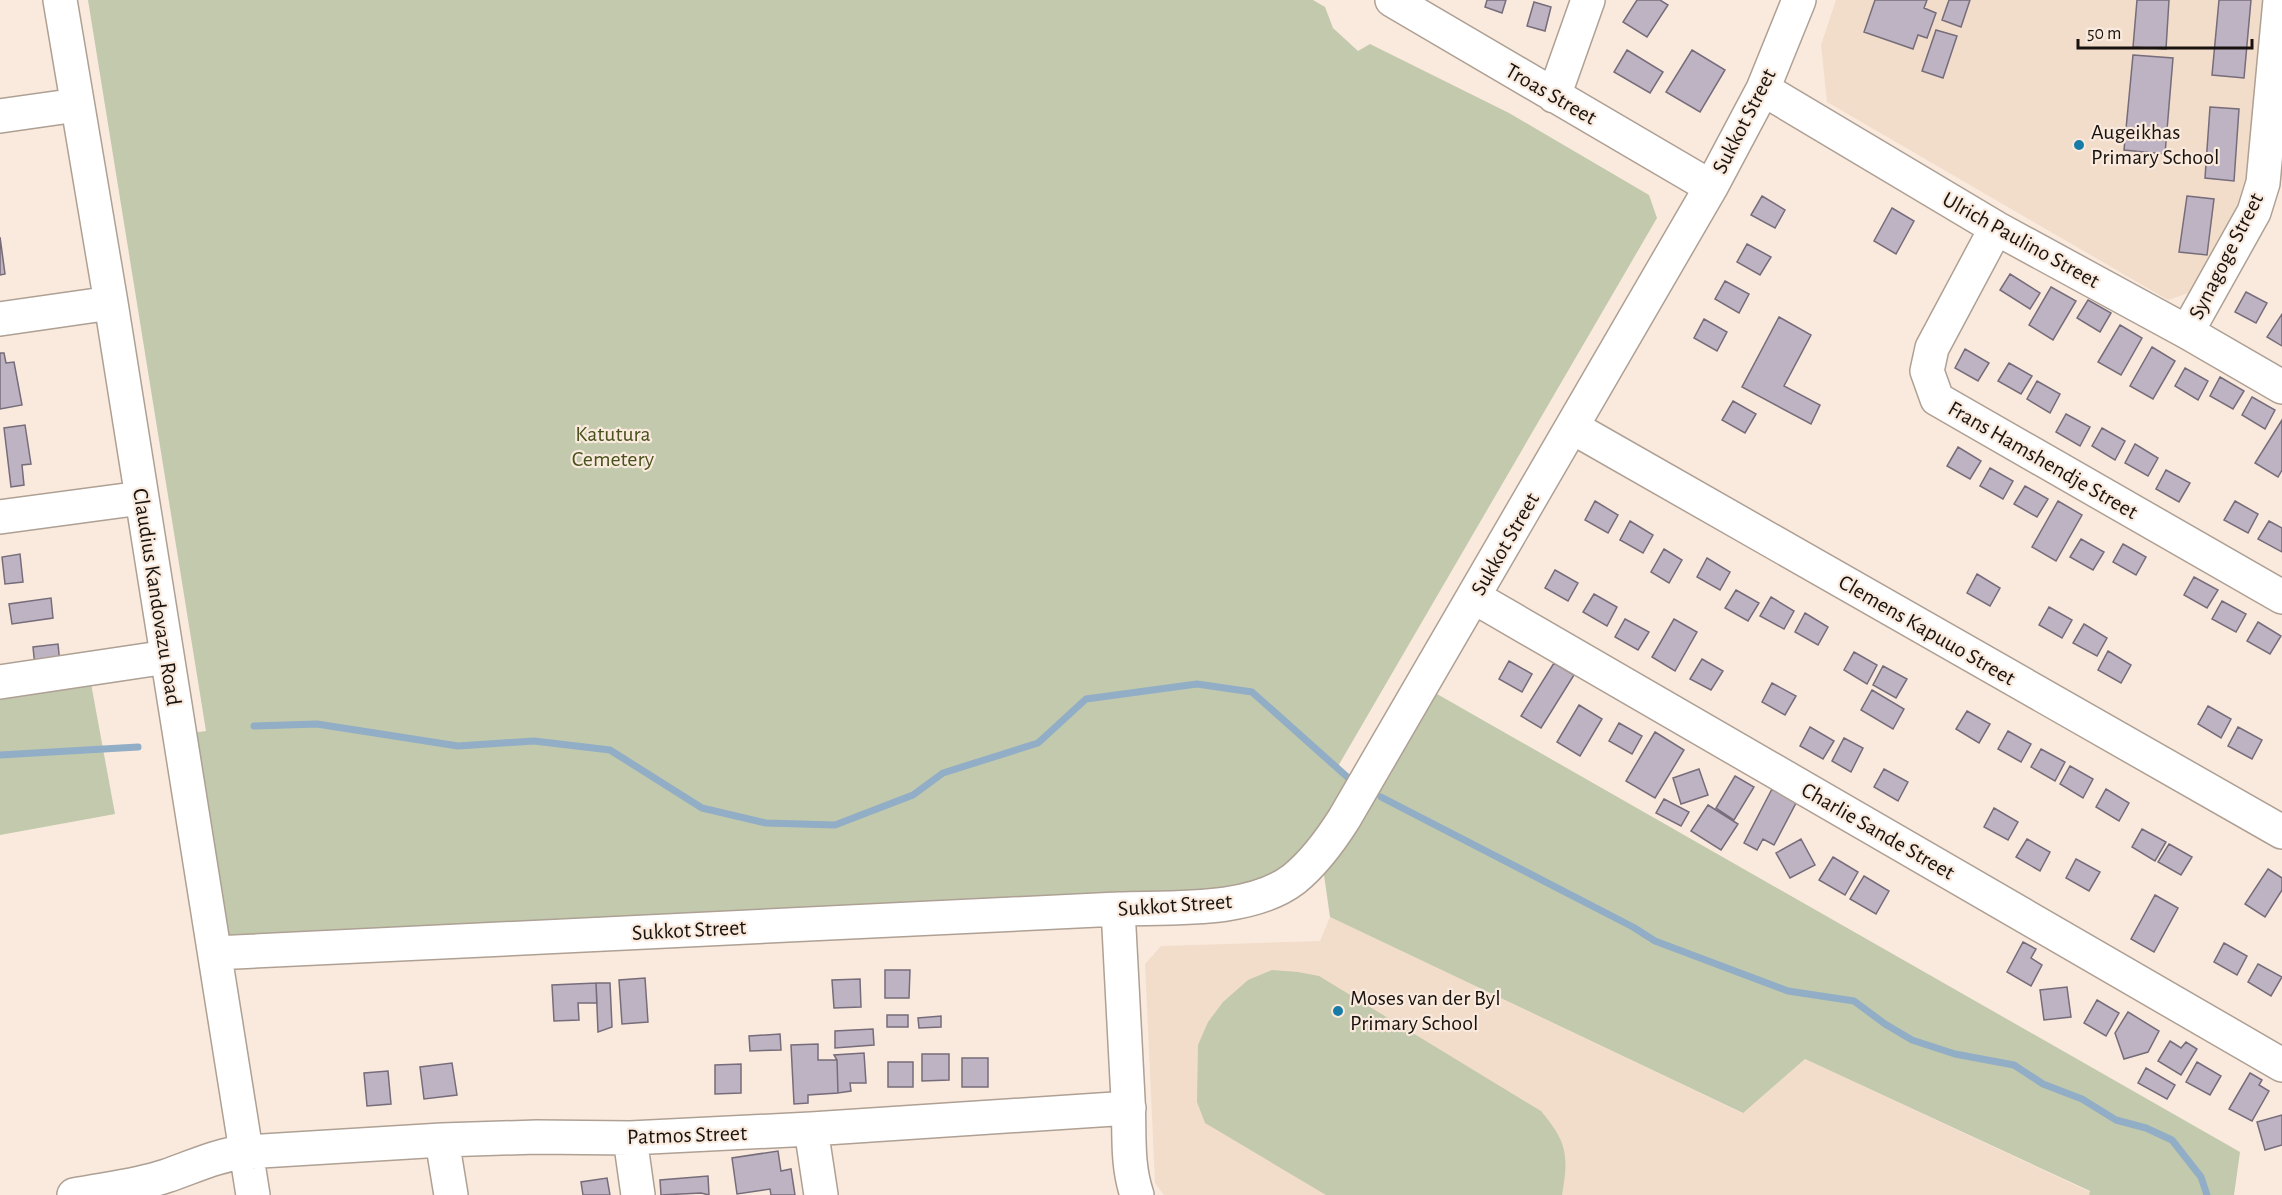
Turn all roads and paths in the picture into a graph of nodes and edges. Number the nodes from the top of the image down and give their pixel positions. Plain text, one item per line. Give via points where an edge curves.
1 (60, 0) edge
2 (1392, 0) edge
3 (1587, 0) edge
4 (1799, 0) edge
5 (2280, 0) edge
6 (1763, 89) junction
7 (1554, 96) junction
8 (77, 105) junction
9 (0, 116) edge
10 (1711, 187) junction
11 (1996, 228) junction
12 (111, 303) junction
13 (0, 319) edge
14 (2187, 332) junction
15 (2282, 387) edge
16 (1572, 427) junction
17 (141, 498) junction
18 (0, 517) edge
19 (1474, 597) junction
20 (2282, 597) edge
21 (166, 657) junction
22 (0, 682) edge
23 (2282, 832) edge
24 (1118, 909) junction
25 (215, 953) junction
26 (2282, 1065) edge
27 (1129, 1108) junction
28 (811, 1129) junction
29 (630, 1138) junction
30 (442, 1140) junction
31 (246, 1152) junction
32 (74, 1195) edge
33 (253, 1195) edge
34 (451, 1195) edge
35 (638, 1195) edge
36 (821, 1195) edge
37 (1137, 1195) edge

1 - 8 street, Claudius Kandovazu Road
2 - 7 street, Troas Street
3 - 7 street
4 - 6 street, Sukkot Street
5 - 14 street, Synagoge Street via 2263,183 2254,212
6 - 10 street, Sukkot Street
6 - 11 street, Ulrich Paulino Street
7 - 10 street, Troas Street
8 - 9 street
8 - 12 street, Claudius Kandovazu Road
10 - 16 street, Sukkot Street
11 - 14 street, Ulrich Paulino Street
11 - 20 street, Frans Hamshendje Street via 1932,348 1927,371 1937,399
12 - 13 street
12 - 17 street, Claudius Kandovazu Road
14 - 15 street, Ulrich Paulino Street
16 - 19 street, Sukkot Street
16 - 23 street, Clemens Kapuuo Street
17 - 18 street
17 - 21 street, Claudius Kandovazu Road
19 - 24 street, Sukkot Street via 1338,829 1325,849 1293,880 1261,896 1233,903
19 - 26 street, Charlie Sande Street
21 - 22 street
21 - 25 street, Claudius Kandovazu Road
24 - 25 street, Sukkot Street
24 - 27 street
25 - 31 street, Claudius Kandovazu Road
27 - 28 street, Patmos Street
27 - 37 street via 1129,1152
28 - 29 street, Patmos Street
28 - 36 street
29 - 30 street, Patmos Street
29 - 35 street
30 - 31 street, Patmos Street
30 - 34 street
31 - 32 street, Patmos Street via 207,1160 164,1177
31 - 33 street, Claudius Kandovazu Road

